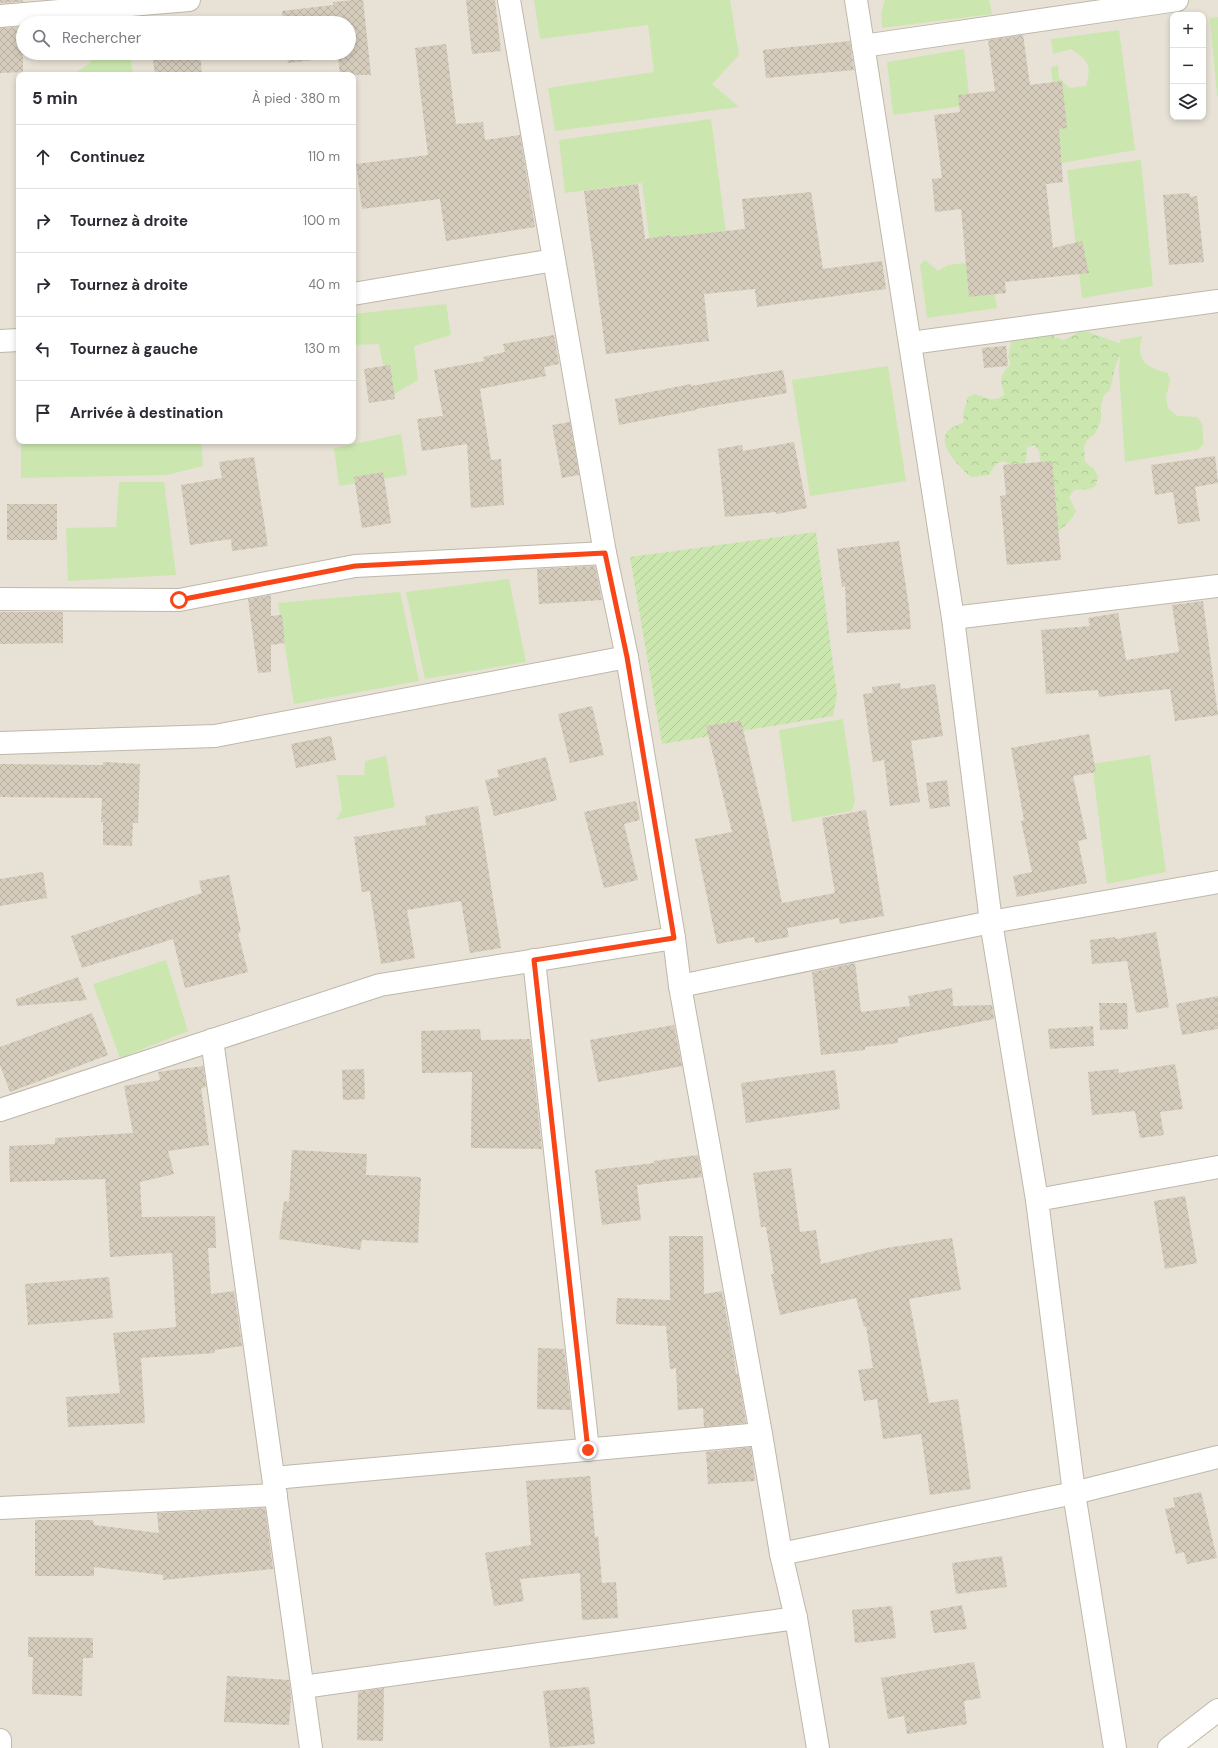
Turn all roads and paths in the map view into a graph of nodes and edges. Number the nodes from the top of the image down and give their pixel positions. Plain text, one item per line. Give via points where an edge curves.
1 (189, 0) edge
2 (510, 0) edge
3 (856, 0) edge
4 (1177, 0) edge
5 (0, 16) edge
6 (863, 46) junction
7 (554, 260) junction
8 (356, 293) edge
9 (1218, 301) edge
10 (16, 340) edge
11 (0, 341) edge
12 (911, 343) junction
13 (605, 553) junction
14 (1218, 586) edge
15 (0, 599) edge
16 (953, 618) junction
17 (627, 657) junction
18 (0, 743) edge
19 (1218, 882) edge
20 (991, 922) junction
21 (674, 938) junction
22 (534, 960) junction
23 (680, 986) junction
24 (212, 1040) junction
25 (0, 1110) edge
26 (1218, 1167) edge
27 (1037, 1200) junction
28 (761, 1434) junction
29 (588, 1450) junction
30 (1218, 1457) edge
31 (275, 1486) junction
32 (1074, 1493) junction
33 (0, 1508) edge
34 (781, 1554) junction
35 (796, 1618) junction
36 (303, 1687) junction
37 (1218, 1710) edge
38 (0, 1740) edge
39 (0, 1748) edge
40 (312, 1748) edge
41 (818, 1748) edge
42 (1114, 1748) edge
43 (1169, 1748) edge

1 - 5 street
2 - 7 street
3 - 6 street
4 - 6 street
6 - 12 street
7 - 8 street
7 - 13 street
9 - 12 street
10 - 11 street
12 - 16 street
13 - 15 street via 355,566 179,600
13 - 17 street
14 - 16 street
16 - 20 street
17 - 18 street via 214,736
17 - 21 street
19 - 20 street
20 - 23 street
20 - 27 street
21 - 22 street
21 - 23 street
22 - 24 street via 380,985
22 - 29 street
23 - 28 street
24 - 25 street
24 - 31 street
26 - 27 street
27 - 32 street
28 - 29 street
28 - 34 street
29 - 31 street
30 - 32 street
31 - 33 street
31 - 36 street
32 - 34 street
32 - 42 street
34 - 35 street
35 - 36 street
35 - 41 street
36 - 40 street
37 - 43 street
38 - 39 street

